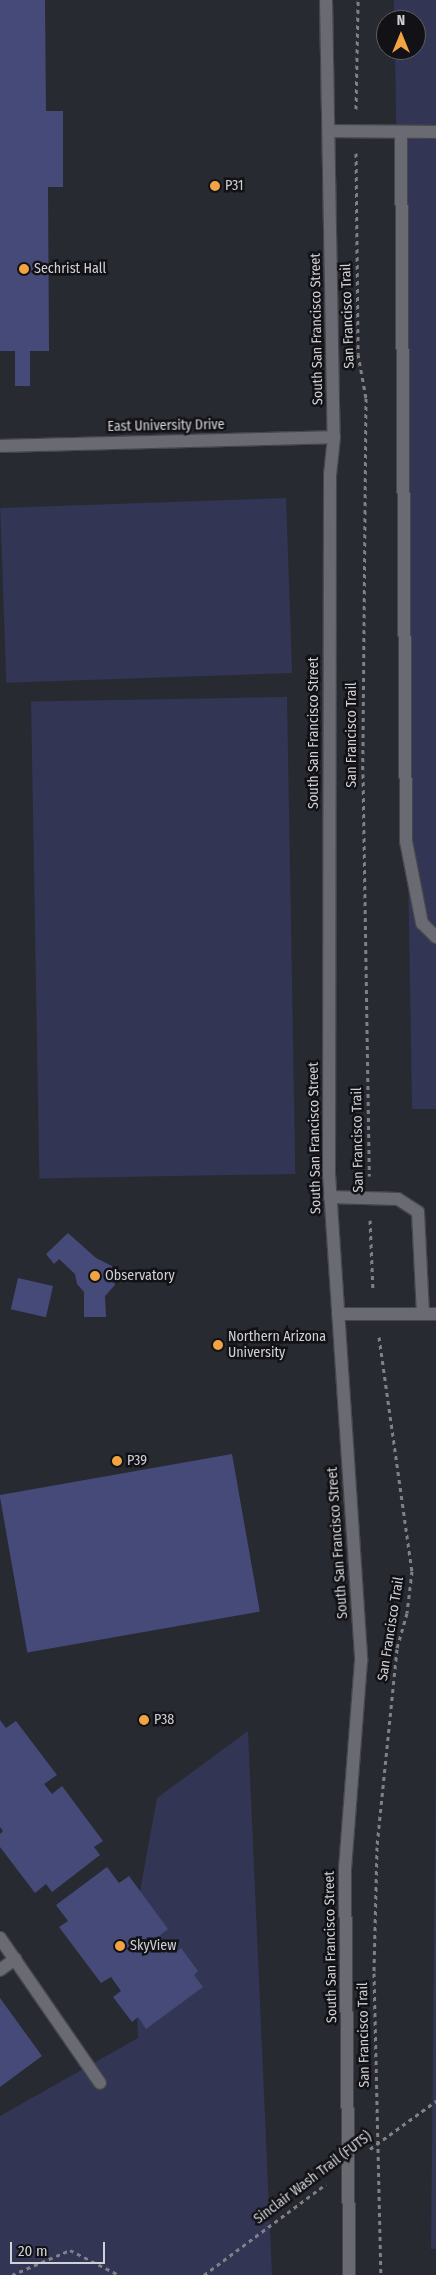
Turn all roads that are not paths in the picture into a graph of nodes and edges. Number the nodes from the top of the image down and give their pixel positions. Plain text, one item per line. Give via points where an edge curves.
1 (326, 0) edge
2 (328, 131) junction
3 (401, 132) junction
4 (436, 132) edge
5 (334, 437) junction
6 (0, 446) edge
7 (436, 937) edge
8 (330, 1197) junction
9 (338, 1314) junction
10 (423, 1314) junction
11 (436, 1314) edge
12 (0, 1938) edge
13 (15, 1959) junction
14 (0, 1970) edge
15 (100, 2083) dead end
16 (349, 2275) edge

1 - 2 street, South San Francisco Street
2 - 3 street
2 - 5 street, South San Francisco Street
3 - 4 street
3 - 7 street via 406,841 422,924
5 - 6 street, East University Drive
5 - 8 street, South San Francisco Street via 330,474
8 - 9 street, South San Francisco Street
8 - 10 street via 398,1199 418,1212
9 - 10 street
9 - 16 street, South San Francisco Street via 361,1661 345,1867
10 - 11 street
12 - 13 street
13 - 14 street
13 - 15 street

